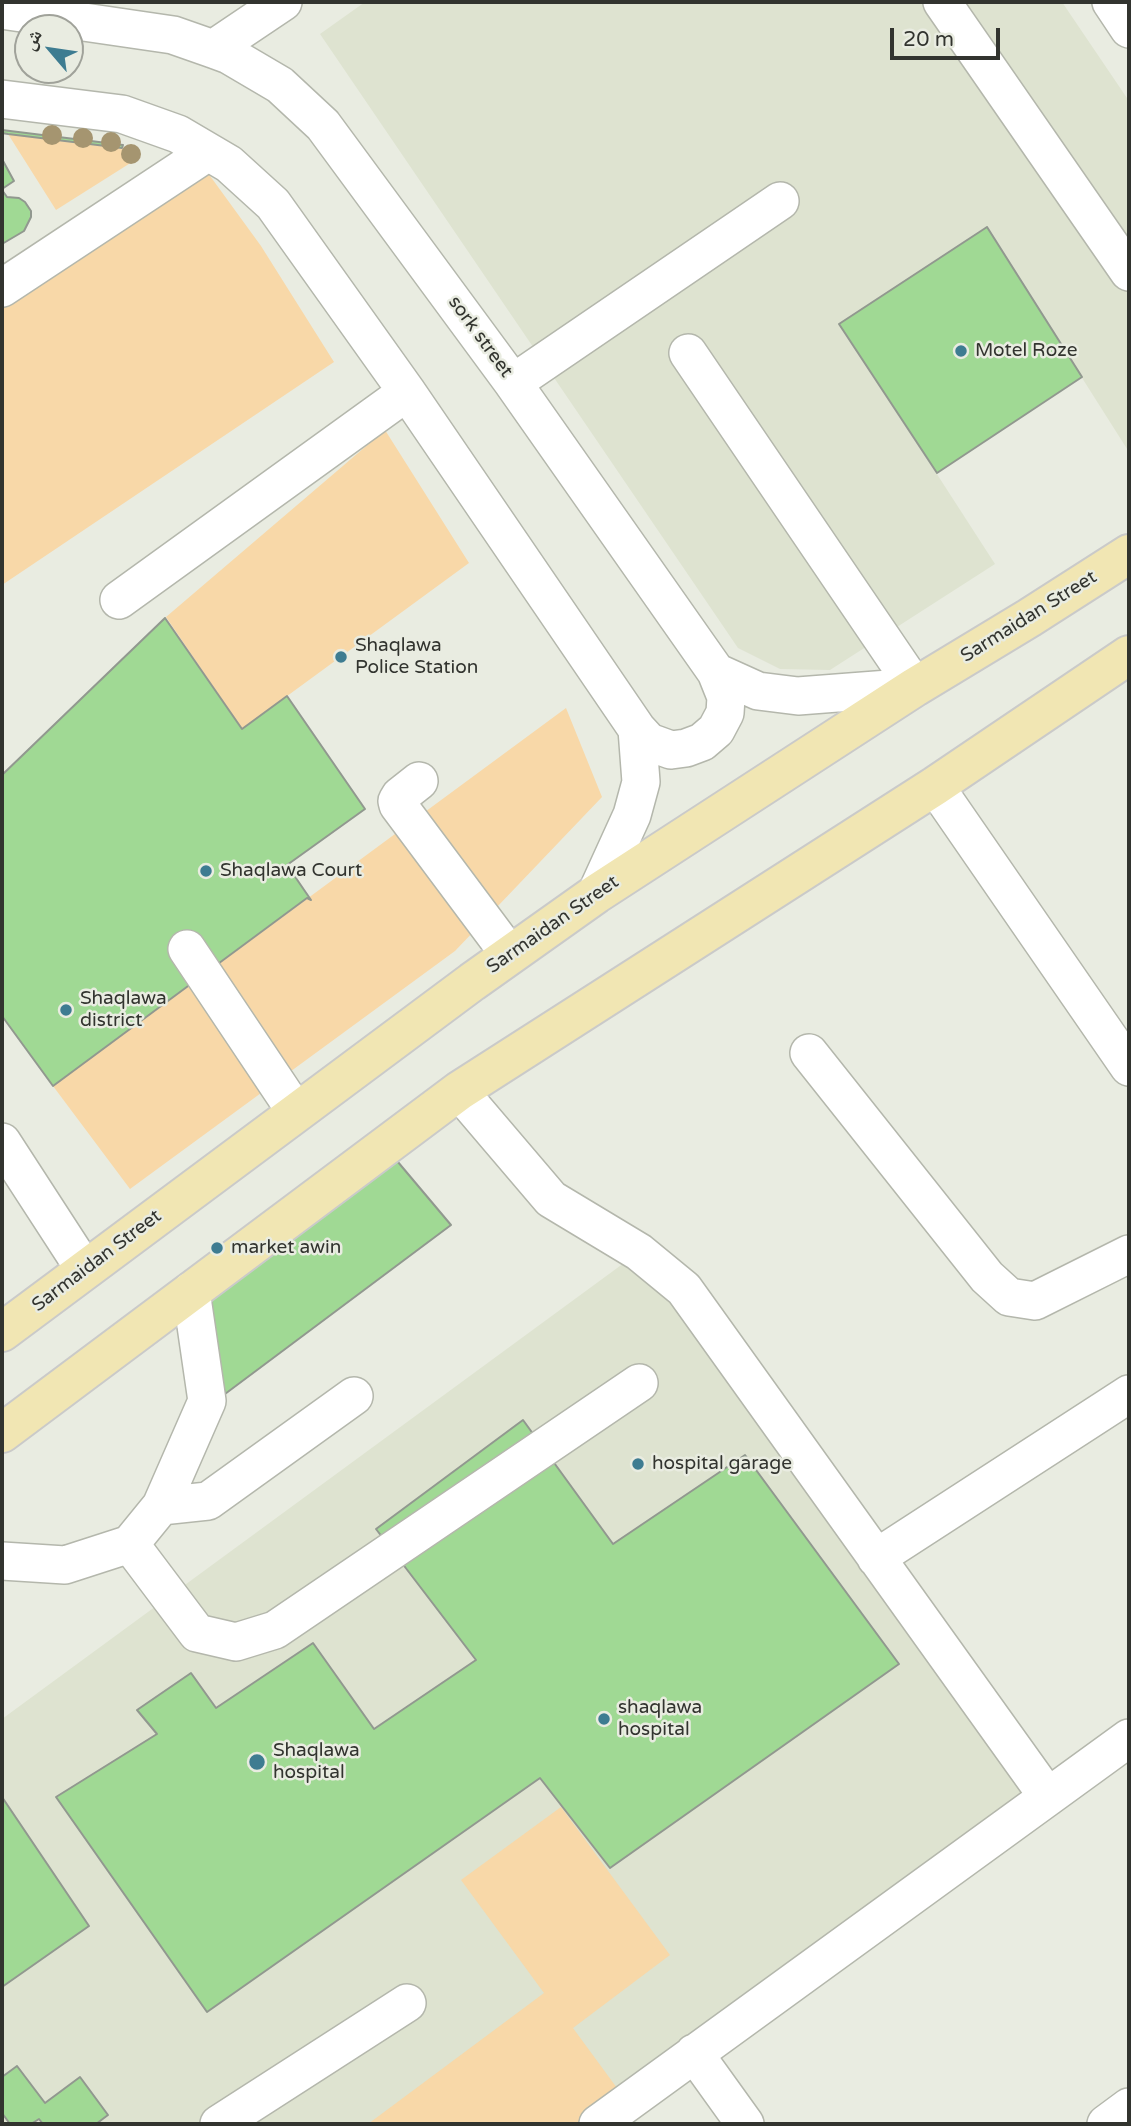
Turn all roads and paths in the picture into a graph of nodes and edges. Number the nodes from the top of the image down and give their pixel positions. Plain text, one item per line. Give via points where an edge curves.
1 (283, 2) edge
2 (942, 2) edge
3 (1111, 2) edge
4 (2, 10) edge
5 (1129, 29) edge
6 (213, 49) junction
7 (2, 99) edge
8 (208, 152) junction
9 (780, 201) dead end
10 (1129, 272) edge
11 (2, 288) edge
12 (688, 353) dead end
13 (513, 383) junction
14 (407, 392) junction
15 (1129, 554) edge
16 (119, 600) dead end
17 (1129, 655) edge
18 (716, 672) junction
19 (915, 687) junction
20 (637, 729) junction
21 (419, 781) dead end
22 (936, 786) junction
23 (596, 894) junction
24 (187, 949) dead end
25 (510, 955) junction
26 (809, 1053) dead end
27 (1129, 1067) edge
28 (459, 1091) junction
29 (296, 1112) junction
30 (2, 1142) edge
31 (1129, 1254) edge
32 (85, 1270) junction
33 (191, 1292) junction
34 (2, 1332) edge
35 (639, 1383) dead end
36 (1129, 1394) edge
37 (354, 1396) dead end
38 (2, 1433) edge
39 (160, 1506) junction
40 (130, 1544) junction
41 (876, 1558) junction
42 (2, 1561) edge
43 (1129, 1738) edge
44 (1048, 1797) junction
45 (407, 2003) dead end
46 (694, 2053) junction
47 (1129, 2107) edge
48 (219, 2124) edge
49 (598, 2124) edge
50 (744, 2124) edge
51 (1106, 2124) edge

1 - 6 street
2 - 10 street
3 - 5 street
4 - 6 street, sork street via 173,35
6 - 13 street, sork street via 280,85 323,125
7 - 8 street via 122,114 178,134
8 - 11 street
8 - 14 street via 229,164 273,205
9 - 13 street
12 - 19 street
13 - 18 street, sork street
14 - 16 street
14 - 20 street
15 - 19 main road, Sarmaidan Street
17 - 22 main road
18 - 19 street via 758,691 797,696
18 - 20 street via 726,697 725,713 716,730 702,742 671,750 649,742
19 - 23 main road, Sarmaidan Street
20 - 23 street via 641,782 632,815
21 - 25 street via 400,796 398,806
22 - 27 street
22 - 28 main road
23 - 25 main road, Sarmaidan Street
24 - 29 street
25 - 29 main road, Sarmaidan Street
26 - 31 street via 987,1277 1009,1297 1035,1301
28 - 33 main road
28 - 41 street via 551,1199 639,1252 684,1289
29 - 32 main road, Sarmaidan Street
30 - 32 street
32 - 34 main road, Sarmaidan Street
33 - 38 main road
33 - 39 street via 207,1401
35 - 40 street via 275,1630 236,1642 197,1633
36 - 41 street
37 - 39 street via 208,1501
39 - 40 street
40 - 42 street via 65,1566
41 - 44 street
43 - 44 street
44 - 46 street
45 - 48 street
46 - 49 street
46 - 50 street
47 - 51 street

